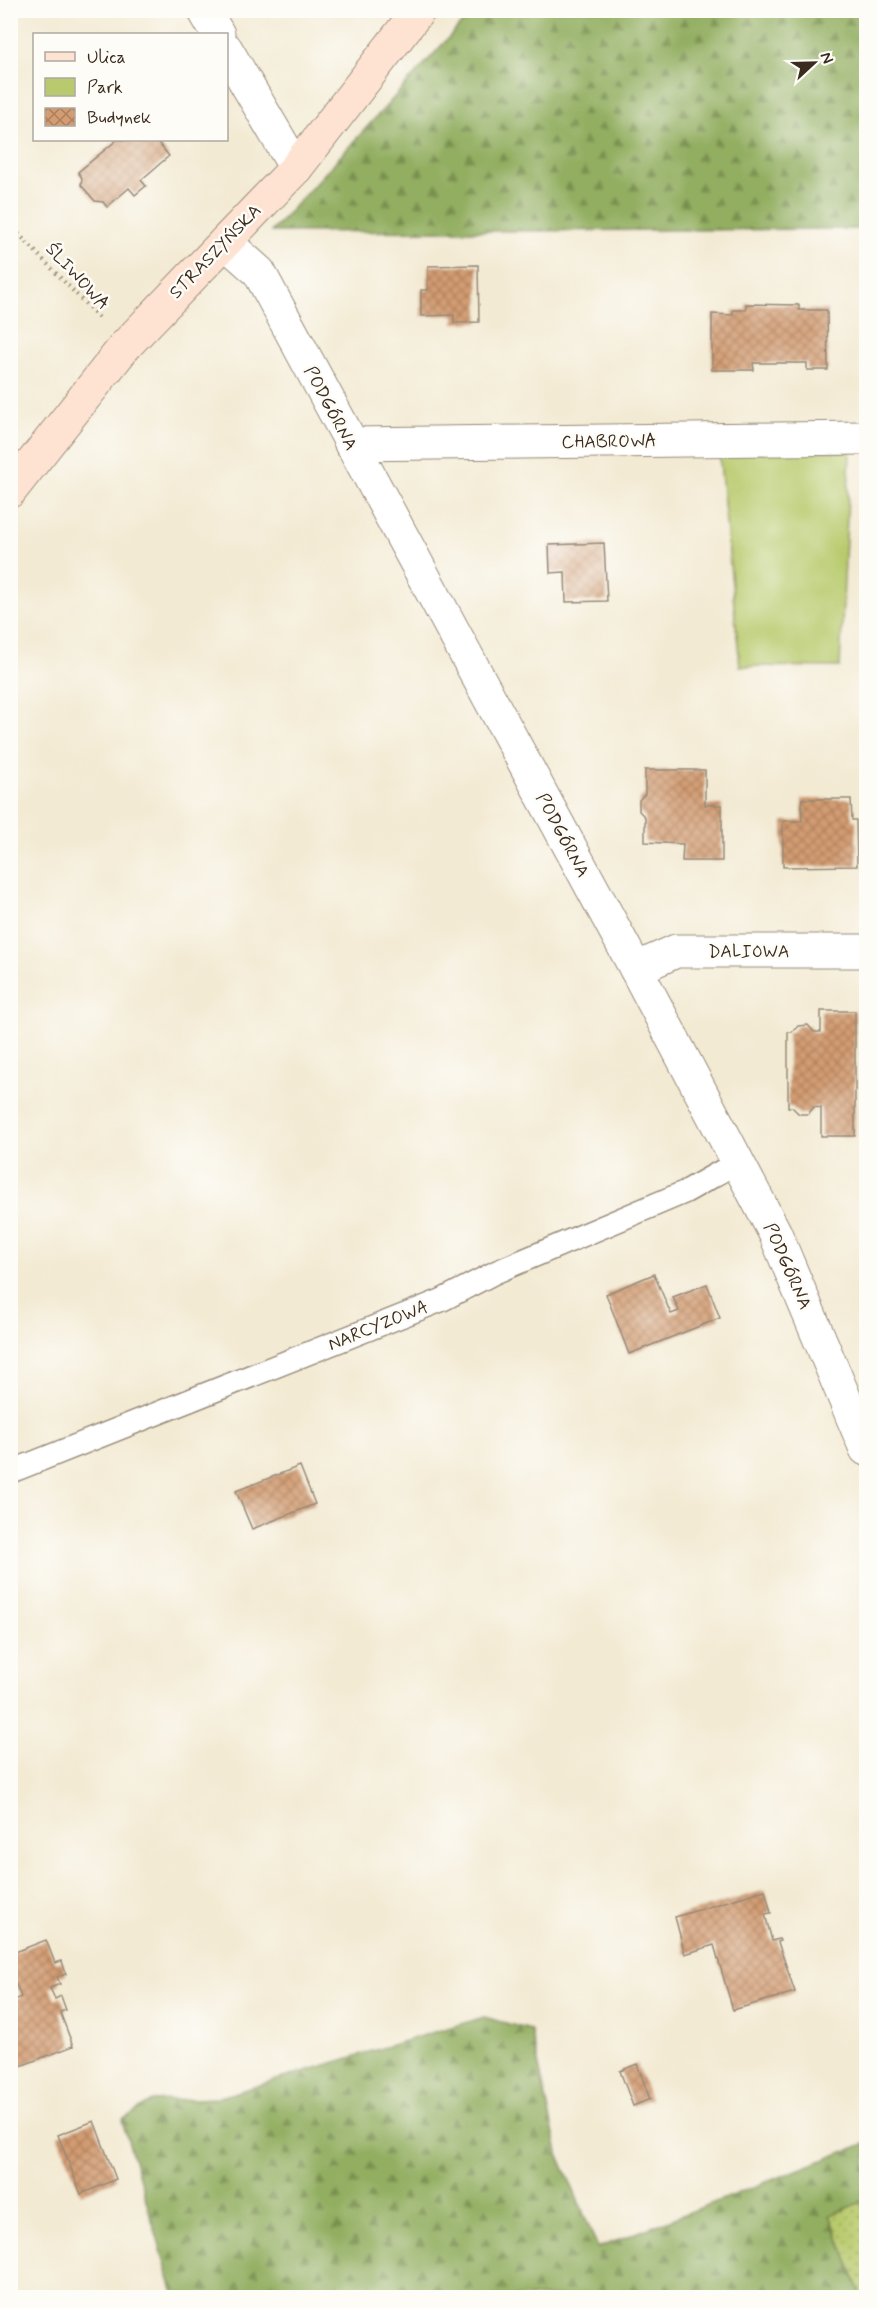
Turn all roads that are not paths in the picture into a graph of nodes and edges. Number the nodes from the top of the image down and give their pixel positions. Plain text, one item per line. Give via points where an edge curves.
1 (204, 10) edge
2 (419, 10) edge
3 (217, 33) edge
4 (228, 52) edge
5 (296, 168) junction
6 (225, 242) junction
7 (867, 438) edge
8 (351, 444) junction
9 (10, 491) edge
10 (867, 951) edge
11 (636, 969) junction
12 (738, 1162) junction
13 (867, 1449) edge
14 (10, 1472) edge

1 - 3 street
2 - 5 street, STRASZYŃSKA
4 - 5 street
5 - 6 street, STRASZYŃSKA
6 - 8 street, PODGÓRNA via 259,272
6 - 9 street, STRASZYŃSKA via 125,346
7 - 8 street, CHABROWA
8 - 11 street, PODGÓRNA
10 - 11 street, DALIOWA via 676,951
11 - 12 street, PODGÓRNA
12 - 13 street, PODGÓRNA via 775,1233
12 - 14 lane, NARCYZOWA via 685,1192 496,1272 442,1300

